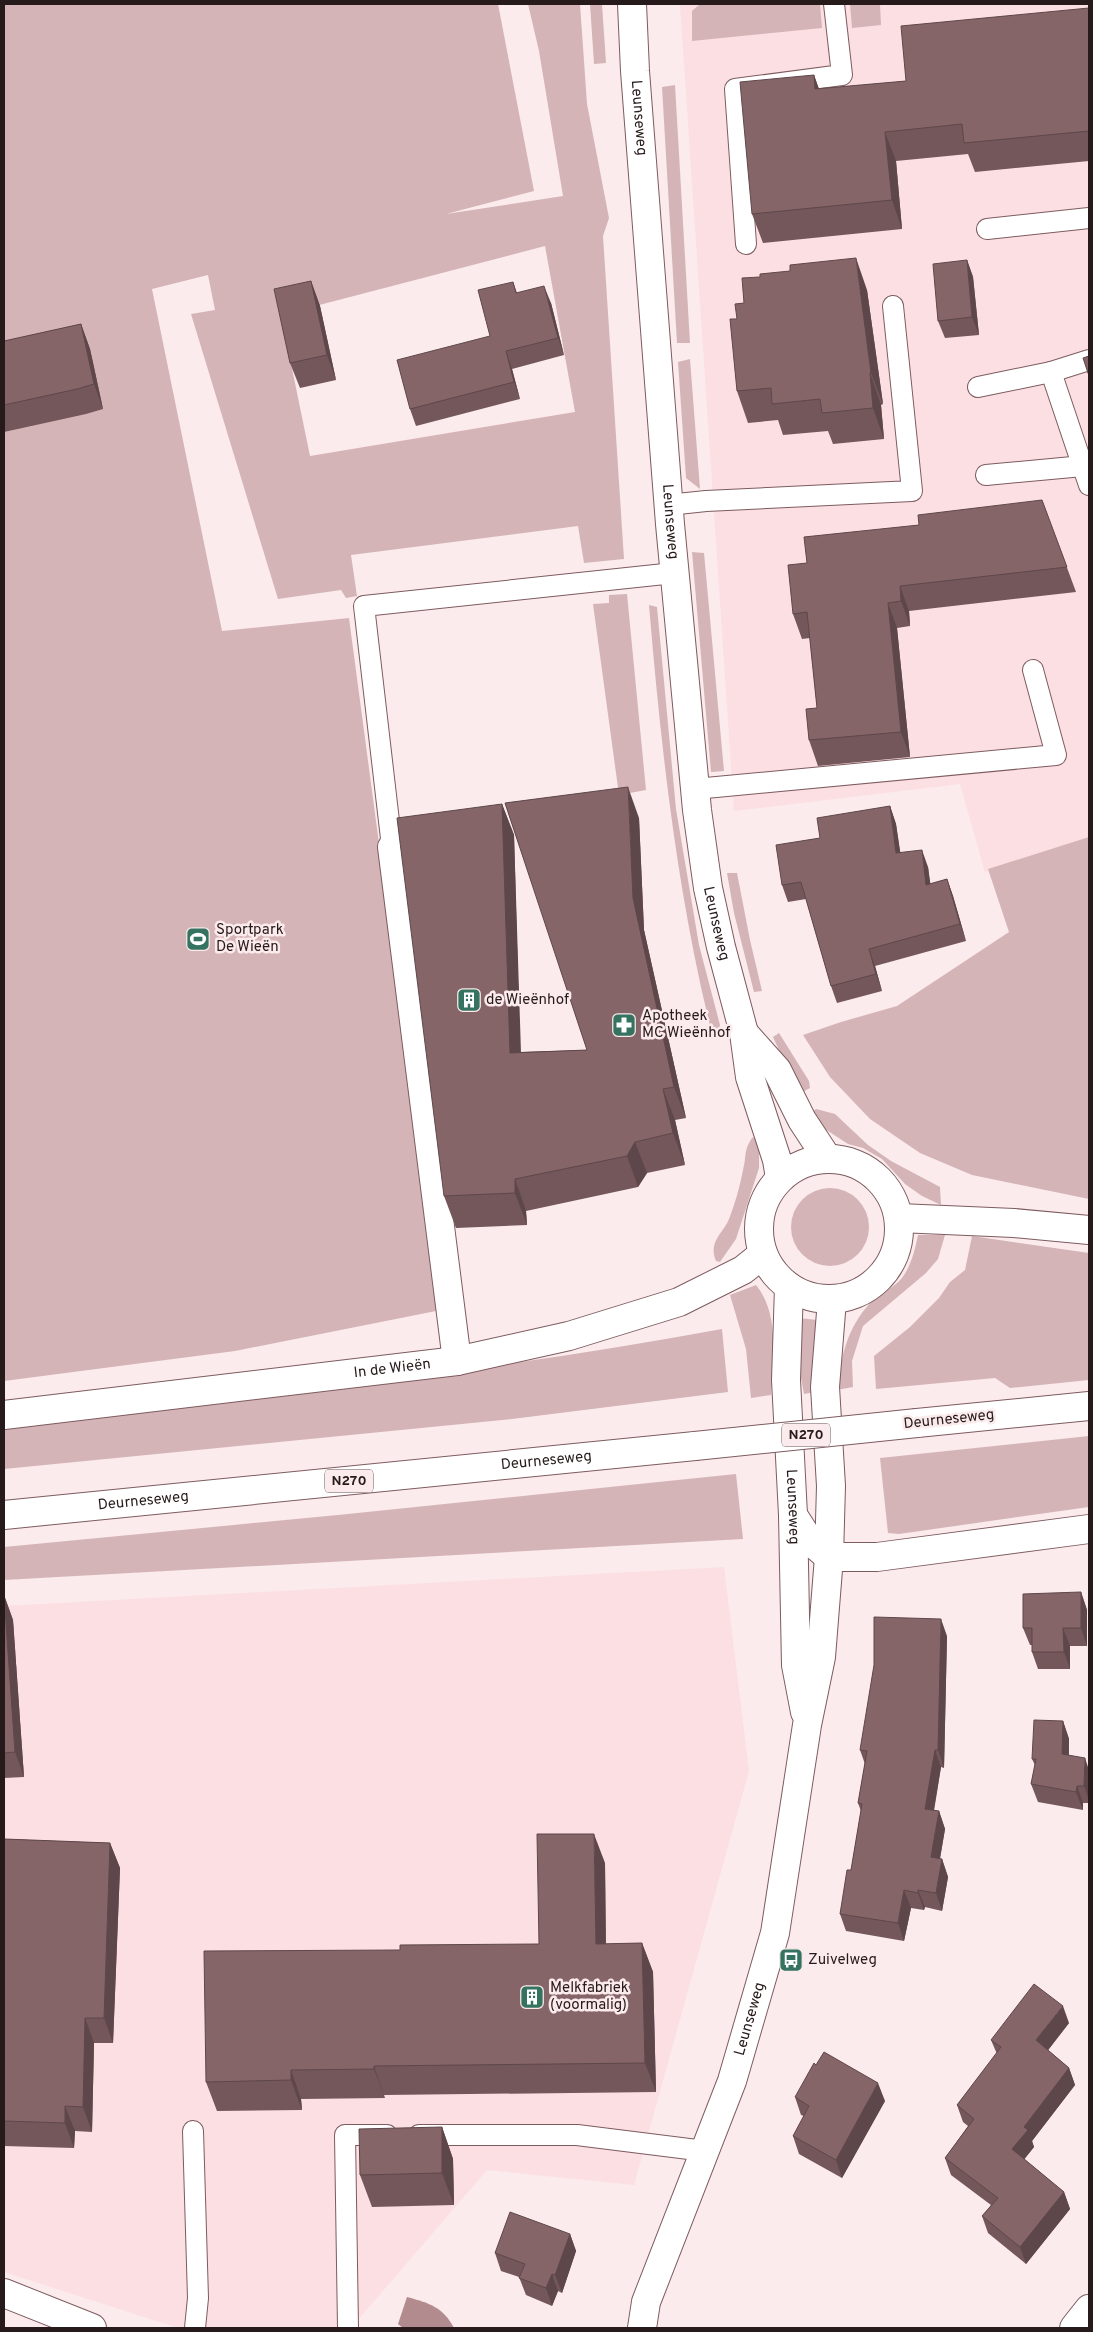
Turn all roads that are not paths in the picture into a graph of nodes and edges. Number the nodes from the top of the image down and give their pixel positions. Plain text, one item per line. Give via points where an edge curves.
1 (632, 4) edge
2 (834, 4) edge
3 (1089, 218) edge
4 (987, 229) dead end
5 (746, 244) dead end
6 (893, 306) dead end
7 (1089, 360) edge
8 (1050, 372) junction
9 (978, 387) dead end
10 (986, 475) dead end
11 (1086, 476) edge
12 (668, 505) junction
13 (674, 573) junction
14 (1033, 670) dead end
15 (695, 789) junction
16 (392, 847) joint
17 (744, 1033) junction
18 (827, 1158) junction
19 (780, 1178) junction
20 (899, 1218) junction
21 (1089, 1230) edge
22 (763, 1254) junction
23 (789, 1287) junction
24 (832, 1300) junction
25 (457, 1361) junction
26 (1089, 1406) edge
27 (4, 1415) edge
28 (4, 1515) edge
29 (793, 1515) junction
30 (1089, 1528) edge
31 (829, 1557) junction
32 (808, 1725) junction
33 (193, 2131) dead end
34 (705, 2151) junction
35 (4, 2293) edge
36 (1089, 2309) edge
37 (644, 2315) edge
38 (92, 2328) edge
39 (195, 2328) edge
40 (348, 2328) edge
41 (622, 2328) edge
42 (1074, 2328) edge

1 - 12 main road, Leunseweg
2 - 5 lane via 842,75 735,89
3 - 4 lane
6 - 12 lane via 912,491
7 - 8 lane
8 - 9 lane
8 - 11 lane
10 - 11 lane
12 - 13 main road, Leunseweg
13 - 15 main road, Leunseweg
13 - 16 lane via 364,606
14 - 15 lane via 1056,755
15 - 17 main road, Leunseweg via 708,888
16 - 25 main road
17 - 18 main road, Leunseweg via 777,1070 802,1120
17 - 19 main road, Leunseweg via 750,1077
18 - 19 main road via 803,1164
18 - 20 main road via 851,1162 874,1174 886,1187
19 - 22 main road via 762,1208 758,1231
20 - 21 main road
20 - 24 main road via 897,1250 881,1277 859,1293
22 - 23 main road via 772,1270
22 - 25 main road, In de Wieën via 743,1270 678,1302 569,1336
23 - 24 main road via 810,1297
23 - 29 main road, Leunseweg via 786,1380
24 - 31 main road, Leunseweg via 826,1387 831,1486
25 - 27 main road, In de Wieën
26 - 28 main road, Deurneseweg / N270, bridge
29 - 31 main road via 809,1540
29 - 32 main road, Leunseweg via 796,1665
30 - 31 main road via 877,1557
31 - 32 main road, Leunseweg via 821,1658
32 - 34 main road, Leunseweg via 775,1933 732,2081
33 - 39 lane via 198,2298
34 - 37 main road, Leunseweg
34 - 40 lane via 576,2135 345,2135
35 - 38 main road
36 - 42 main road
37 - 41 main road, Leunseweg

